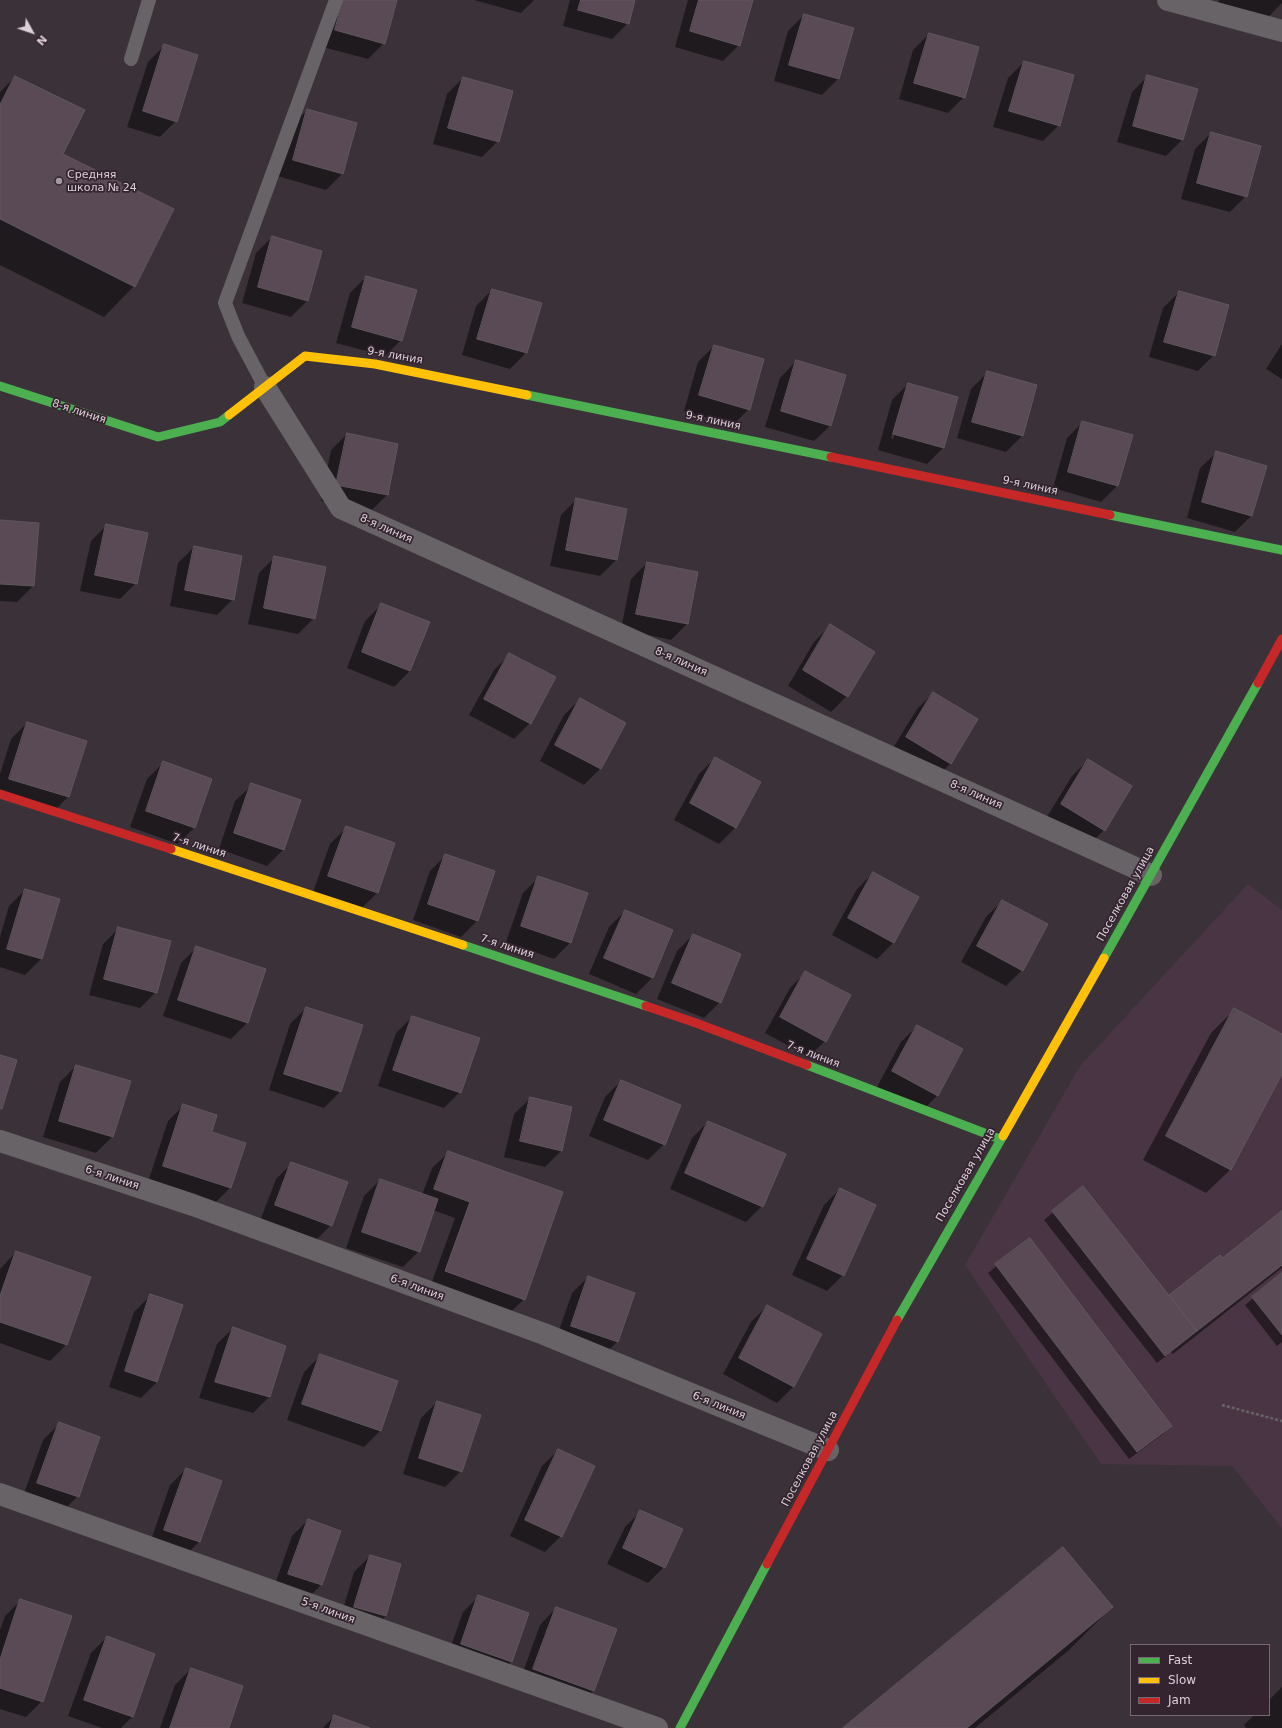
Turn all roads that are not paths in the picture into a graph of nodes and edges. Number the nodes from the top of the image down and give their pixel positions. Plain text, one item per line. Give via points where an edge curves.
1 (149, 0) edge
2 (336, 0) edge
3 (1168, 0) edge
4 (1282, 31) edge
5 (131, 59) dead end
6 (0, 386) edge
7 (265, 387) junction
8 (158, 437) joint
9 (1282, 550) edge
10 (1282, 639) edge
11 (0, 794) edge
12 (1151, 875) junction
13 (1000, 1139) junction
14 (0, 1141) edge
15 (828, 1450) junction
16 (0, 1494) edge
17 (656, 1728) edge
18 (680, 1728) edge

1 - 5 lane
2 - 7 lane via 225,303 238,336
3 - 4 street
6 - 8 street, 8-я линия
7 - 8 street, 9-я линия via 220,422
7 - 9 street, 9-я линия via 305,356 375,364
7 - 12 street, 8-я линия via 341,508
10 - 12 street, Поселковая улица
11 - 13 street, 7-я линия via 696,1023
12 - 13 street, Поселковая улица
13 - 15 street, Поселковая улица via 889,1334
14 - 15 street, 6-я линия via 193,1205 544,1334
15 - 18 street, Поселковая улица
16 - 17 street, 5-я линия

